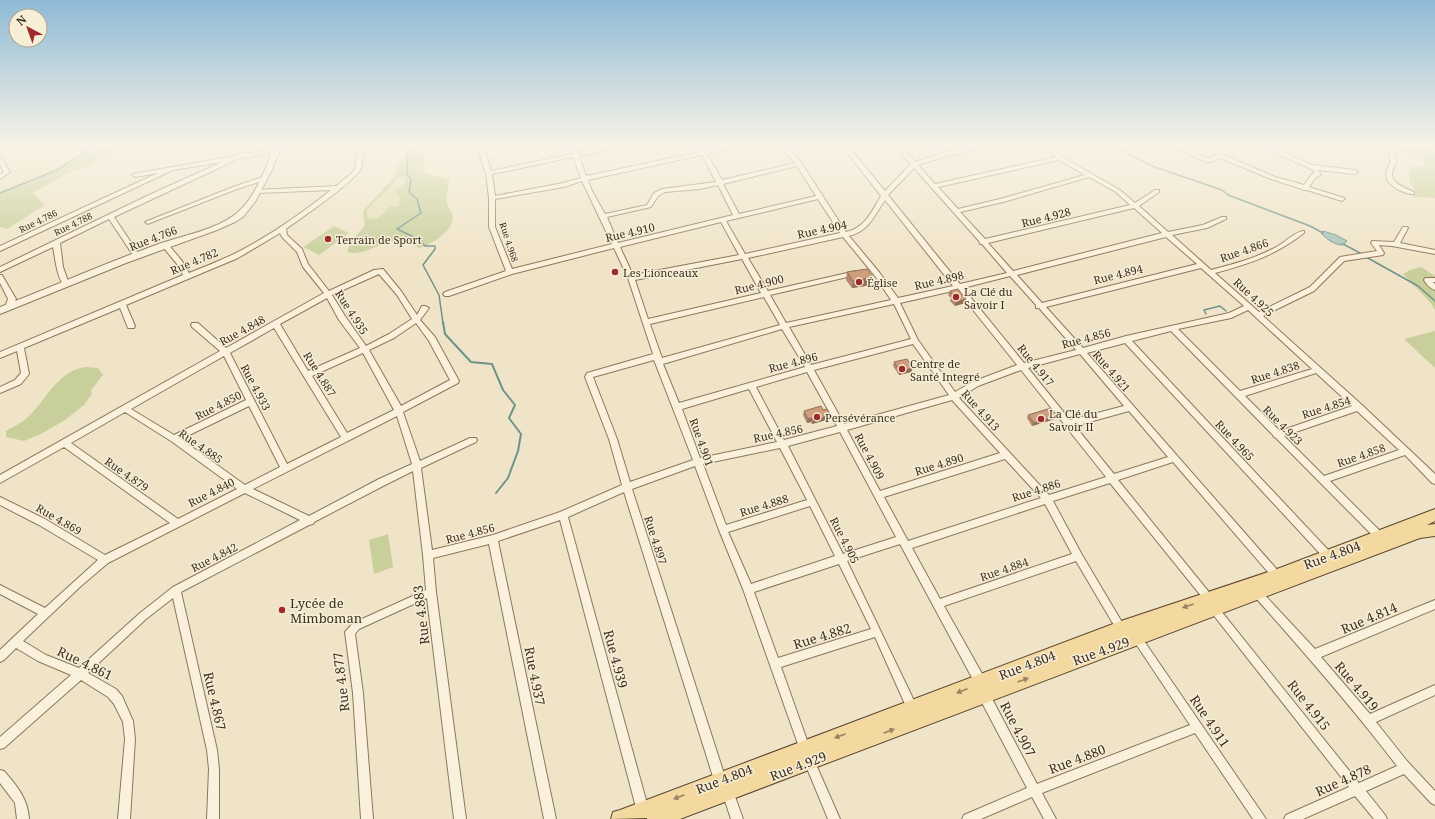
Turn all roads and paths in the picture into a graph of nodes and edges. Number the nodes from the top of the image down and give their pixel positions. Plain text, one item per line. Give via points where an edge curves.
1 (138, 184) edge
2 (178, 184) edge
3 (247, 184) edge
4 (260, 184) edge
5 (342, 184) edge
6 (490, 184) edge
7 (566, 184) edge
8 (587, 184) edge
9 (709, 184) edge
10 (721, 184) edge
11 (811, 184) edge
12 (875, 184) edge
13 (895, 184) edge
14 (943, 184) edge
15 (1058, 184) edge
16 (1106, 184) edge
17 (1294, 184) edge
18 (1308, 184) edge
19 (1394, 184) edge
20 (935, 186) joint
21 (338, 188) junction
22 (1305, 188) junction
23 (257, 191) junction
24 (1157, 191) dead end
25 (1412, 193) dead end
26 (884, 195) junction
27 (819, 197) junction
28 (492, 198) junction
29 (1342, 199) dead end
30 (1135, 206) junction
31 (956, 211) junction
32 (110, 216) junction
33 (603, 216) junction
34 (737, 217) junction
35 (1224, 218) dead end
36 (723, 221) junction
37 (148, 222) dead end
38 (1405, 228) dead end
39 (284, 229) junction
40 (1302, 232) dead end
41 (844, 234) junction
42 (1168, 234) junction
43 (56, 242) junction
44 (982, 242) junction
45 (165, 245) junction
46 (1396, 245) junction
47 (617, 246) junction
48 (0, 249) edge
49 (1435, 252) edge
50 (137, 256) junction
51 (742, 256) junction
52 (1203, 265) junction
53 (0, 270) edge
54 (510, 272) junction
55 (1211, 272) junction
56 (1010, 273) junction
57 (877, 274) junction
58 (187, 276) junction
59 (0, 277) edge
60 (631, 278) junction
61 (1435, 280) edge
62 (66, 284) junction
63 (959, 287) junction
64 (1435, 288) edge
65 (766, 293) junction
66 (328, 294) junction
67 (447, 294) dead end
68 (896, 301) junction
69 (122, 304) junction
70 (1039, 306) junction
71 (9, 307) junction
72 (1249, 307) junction
73 (425, 308) dead end
74 (0, 311) edge
75 (1258, 315) junction
76 (417, 319) junction
77 (646, 322) junction
78 (276, 324) junction
79 (195, 325) dead end
80 (131, 326) dead end
81 (784, 326) junction
82 (1172, 328) junction
83 (1126, 339) junction
84 (915, 341) junction
85 (20, 347) junction
86 (364, 349) junction
87 (1080, 351) junction
88 (225, 352) junction
89 (0, 355) edge
90 (658, 359) junction
91 (1023, 366) junction
92 (809, 368) junction
93 (1318, 370) junction
94 (308, 374) junction
95 (455, 380) joint
96 (751, 385) junction
97 (0, 390) edge
98 (1238, 395) junction
99 (954, 397) junction
100 (251, 401) junction
101 (677, 407) junction
102 (1359, 407) junction
103 (124, 408) junction
104 (1130, 408) junction
105 (399, 411) junction
106 (1069, 424) junction
107 (842, 428) junction
108 (1277, 434) junction
109 (345, 437) junction
110 (174, 439) junction
111 (473, 440) dead end
112 (64, 443) junction
113 (782, 443) junction
114 (1406, 451) junction
115 (1006, 455) junction
116 (1174, 458) junction
117 (697, 462) junction
118 (417, 466) junction
119 (285, 468) junction
120 (0, 479) edge
121 (1113, 479) junction
122 (1322, 480) junction
123 (1435, 480) edge
124 (627, 487) junction
125 (244, 489) junction
126 (878, 495) junction
127 (1048, 499) junction
128 (0, 501) edge
129 (812, 502) junction
130 (563, 515) junction
131 (1435, 515) edge
132 (310, 521) junction
133 (177, 523) junction
134 (723, 530) junction
135 (1435, 530) edge
136 (1380, 537) junction
137 (493, 539) junction
138 (904, 543) junction
139 (428, 555) junction
140 (1078, 556) junction
141 (1328, 556) junction
142 (841, 559) junction
143 (105, 560) junction
144 (1276, 576) junction
145 (0, 589) edge
146 (748, 589) junction
147 (176, 590) junction
148 (431, 592) junction
149 (1257, 592) junction
150 (938, 604) junction
151 (1211, 604) junction
152 (1435, 604) edge
153 (46, 613) junction
154 (1121, 629) junction
155 (877, 632) junction
156 (1137, 638) junction
157 (15, 642) junction
158 (1313, 655) junction
159 (0, 657) edge
160 (775, 664) junction
161 (80, 674) junction
162 (982, 689) junction
163 (1435, 690) edge
164 (913, 709) junction
165 (1368, 720) junction
166 (1197, 726) junction
167 (0, 744) edge
168 (808, 755) junction
169 (1403, 765) junction
170 (0, 775) edge
171 (724, 786) junction
172 (1035, 790) junction
173 (1358, 790) junction
174 (1435, 799) edge
175 (650, 815) edge
176 (23, 819) edge
177 (124, 819) edge
178 (213, 819) edge
179 (367, 819) edge
180 (460, 819) edge
181 (550, 819) edge
182 (620, 819) edge
183 (737, 819) edge
184 (834, 819) edge
185 (968, 819) edge
186 (1050, 819) edge
187 (1260, 819) edge
188 (1290, 819) edge
189 (1381, 819) edge

1 - 48 street, Rue 4.786
2 - 32 street, Rue 4.788
3 - 37 street
4 - 23 street, Rue 4.766
5 - 21 street, Rue 4.782
6 - 28 street, Rue 4.968
7 - 28 street
8 - 33 street, Rue 4.901
9 - 33 street via 659,192 649,206
10 - 34 street
11 - 27 street, Rue 4.913
12 - 26 street, Rue 4.917
13 - 26 street, Rue 4.904
14 - 20 street
15 - 31 street
16 - 30 street, Rue 4.925
17 - 22 street
18 - 22 street
19 - 25 street
20 - 31 street, Rue 4.921
21 - 23 street
21 - 39 street, Rue 4.782
22 - 29 street
23 - 45 street, Rue 4.766 via 247,209 240,215 226,223
24 - 30 street, Rue 4.928
26 - 41 street, Rue 4.904 via 865,226 856,232
26 - 63 street, Rue 4.917
27 - 34 street, Rue 4.910
27 - 41 street, Rue 4.913
28 - 54 street, Rue 4.968 via 492,227
30 - 42 street, Rue 4.925
30 - 44 street, Rue 4.928
31 - 44 street, Rue 4.921
32 - 43 street, Rue 4.788
32 - 50 street
33 - 47 street, Rue 4.901
34 - 36 street, Rue 4.910
35 - 42 street, Rue 4.898 via 1216,223
36 - 47 street, Rue 4.910
36 - 51 street, Rue 4.909
38 - 46 street
39 - 58 street, Rue 4.782 via 236,256
39 - 66 street, Rue 4.935 via 284,236 300,251 305,266
40 - 55 street, Rue 4.866 via 1270,254
41 - 51 street, Rue 4.904
41 - 57 street, Rue 4.913
42 - 52 street, Rue 4.925
42 - 56 street, Rue 4.898
43 - 53 street, Rue 4.788
43 - 62 street
44 - 56 street, Rue 4.921
45 - 50 street, Rue 4.766
45 - 58 street
46 - 49 street
46 - 75 street via 1374,243 1381,253 1342,259 1312,289
47 - 54 street, Rue 4.910
47 - 60 street, Rue 4.901
50 - 62 street, Rue 4.766
51 - 60 street, Rue 4.904
51 - 65 street, Rue 4.909
52 - 55 street, Rue 4.925
52 - 70 street, Rue 4.894
54 - 67 street, Rue 4.910
55 - 72 street, Rue 4.925
56 - 63 street, Rue 4.898
56 - 70 street, Rue 4.921
57 - 65 street, Rue 4.900 via 864,272
57 - 68 street, Rue 4.913
58 - 69 street, Rue 4.782
59 - 71 street via 12,299
60 - 77 street, Rue 4.901
61 - 64 street via 1427,280
62 - 71 street, Rue 4.766
63 - 68 street, Rue 4.898
63 - 91 street, Rue 4.917
65 - 77 street, Rue 4.900
65 - 81 street, Rue 4.909
66 - 76 street, Rue 4.848 via 381,271
66 - 78 street, Rue 4.848
66 - 86 street, Rue 4.935
68 - 81 street, Rue 4.898
68 - 84 street, Rue 4.913
69 - 80 street
69 - 85 street, Rue 4.782
70 - 87 street, Rue 4.921
71 - 74 street, Rue 4.766
72 - 75 street, Rue 4.925
72 - 82 street, Rue 4.856 via 1231,315
73 - 76 street via 424,313
75 - 93 street, Rue 4.925
76 - 86 street via 384,341
76 - 95 street, Rue 4.848 via 432,339
77 - 90 street, Rue 4.901
78 - 88 street, Rue 4.848
78 - 94 street, Rue 4.887
79 - 88 street, Rue 4.933
81 - 90 street, Rue 4.898
81 - 92 street, Rue 4.909
82 - 83 street, Rue 4.856
82 - 98 street, Rue 4.923
83 - 87 street, Rue 4.856
83 - 141 street, Rue 4.965
84 - 92 street, Rue 4.896
84 - 99 street, Rue 4.913
85 - 89 street, Rue 4.782
85 - 97 street via 25,374 18,382
86 - 94 street
86 - 105 street, Rue 4.935
87 - 91 street, Rue 4.856
87 - 104 street, Rue 4.921
88 - 100 street, Rue 4.933
88 - 103 street, Rue 4.848
90 - 101 street, Rue 4.901
90 - 124 street, Rue 4.897 via 589,376 613,439
91 - 99 street, Rue 4.856 via 975,384
91 - 106 street, Rue 4.917
92 - 96 street, Rue 4.896
92 - 107 street, Rue 4.909
93 - 98 street, Rue 4.838
93 - 102 street, Rue 4.925
94 - 109 street, Rue 4.887
95 - 105 street, Rue 4.840
96 - 101 street, Rue 4.896
96 - 113 street, Rue 4.905
98 - 108 street, Rue 4.923
99 - 107 street, Rue 4.856
99 - 115 street, Rue 4.913
100 - 110 street, Rue 4.850
100 - 119 street, Rue 4.933
101 - 117 street, Rue 4.901
102 - 108 street, Rue 4.854
102 - 114 street, Rue 4.925
103 - 110 street, Rue 4.885
103 - 112 street, Rue 4.848
104 - 106 street
104 - 116 street, Rue 4.921
105 - 109 street, Rue 4.840
105 - 118 street, Rue 4.883
106 - 121 street, Rue 4.917
107 - 113 street, Rue 4.856
107 - 126 street, Rue 4.909
108 - 122 street, Rue 4.923
109 - 119 street, Rue 4.840
110 - 125 street, Rue 4.885
111 - 118 street, Rue 4.842
112 - 120 street, Rue 4.848
112 - 133 street, Rue 4.879
113 - 117 street, Rue 4.856
113 - 129 street, Rue 4.905
114 - 122 street, Rue 4.858
114 - 123 street, Rue 4.925
115 - 126 street, Rue 4.890
115 - 127 street, Rue 4.913
116 - 121 street, Rue 4.886
116 - 144 street, Rue 4.921
117 - 124 street, Rue 4.856
117 - 134 street, Rue 4.901
118 - 132 street, Rue 4.842
118 - 139 street, Rue 4.883
119 - 125 street, Rue 4.840
121 - 127 street, Rue 4.886
121 - 151 street, Rue 4.917
122 - 136 street, Rue 4.923
124 - 130 street, Rue 4.856
124 - 171 street, Rue 4.897
125 - 132 street, Rue 4.885
125 - 133 street, Rue 4.840
126 - 138 street, Rue 4.909
127 - 138 street, Rue 4.886
127 - 140 street, Rue 4.913
128 - 143 street, Rue 4.869 via 42,522
129 - 134 street, Rue 4.888
129 - 142 street, Rue 4.905
130 - 137 street, Rue 4.856
130 - 175 street, Rue 4.939
131 - 136 main road, Rue 4.804
132 - 147 street, Rue 4.842
133 - 143 street, Rue 4.840
134 - 146 street, Rue 4.901
135 - 149 main road, Rue 4.929 via 1420,532
136 - 141 main road, Rue 4.804
137 - 139 street, Rue 4.856
137 - 181 street, Rue 4.937
138 - 142 street, Rue 4.886
138 - 150 street, Rue 4.909
139 - 148 street, Rue 4.883
140 - 150 street, Rue 4.884
140 - 154 street, Rue 4.913
141 - 144 main road, Rue 4.804
142 - 146 street, Rue 4.886
142 - 155 street, Rue 4.905
143 - 153 street, Rue 4.840
144 - 151 main road, Rue 4.804
145 - 153 street
146 - 160 street, Rue 4.901
147 - 161 street, Rue 4.842 via 143,616
147 - 178 street, Rue 4.867 via 212,750
148 - 179 street, Rue 4.877 via 356,626 350,632 358,693
148 - 180 street, Rue 4.883
149 - 151 main road, Rue 4.929
149 - 158 street, Rue 4.919
150 - 162 street, Rue 4.909
151 -> 154 main road, Rue 4.804
151 - 156 main road, Rue 4.929
151 - 173 street, Rue 4.915
152 - 158 street, Rue 4.814
153 - 157 street, Rue 4.840
154 - 162 main road, Rue 4.804
155 - 160 street, Rue 4.882
155 - 164 street, Rue 4.905
162 -> 156 main road, Rue 4.929
156 - 166 street, Rue 4.911
157 - 159 street, Rue 4.840
157 - 161 street, Rue 4.861 via 42,658
158 - 165 street, Rue 4.919
160 - 168 street, Rue 4.901
161 - 167 street, Rue 4.842
161 - 177 street, Rue 4.861 via 112,692 128,721 130,739
162 -> 164 main road, Rue 4.804
168 -> 162 main road, Rue 4.929
162 - 172 street, Rue 4.907
163 - 165 street
164 -> 168 main road, Rue 4.804
165 - 169 street, Rue 4.919
166 - 172 street, Rue 4.880
166 - 187 street, Rue 4.911
168 - 171 main road, Rue 4.929
168 - 184 street, Rue 4.901
169 - 173 street, Rue 4.878 via 1403,769
169 - 174 street, Rue 4.919
170 - 176 street via 20,799
171 - 175 main road, Rue 4.929
171 - 183 street, Rue 4.897
172 - 185 street, Rue 4.880
172 - 186 street, Rue 4.907
173 - 188 street, Rue 4.878
173 - 189 street, Rue 4.915
175 - 182 main road

